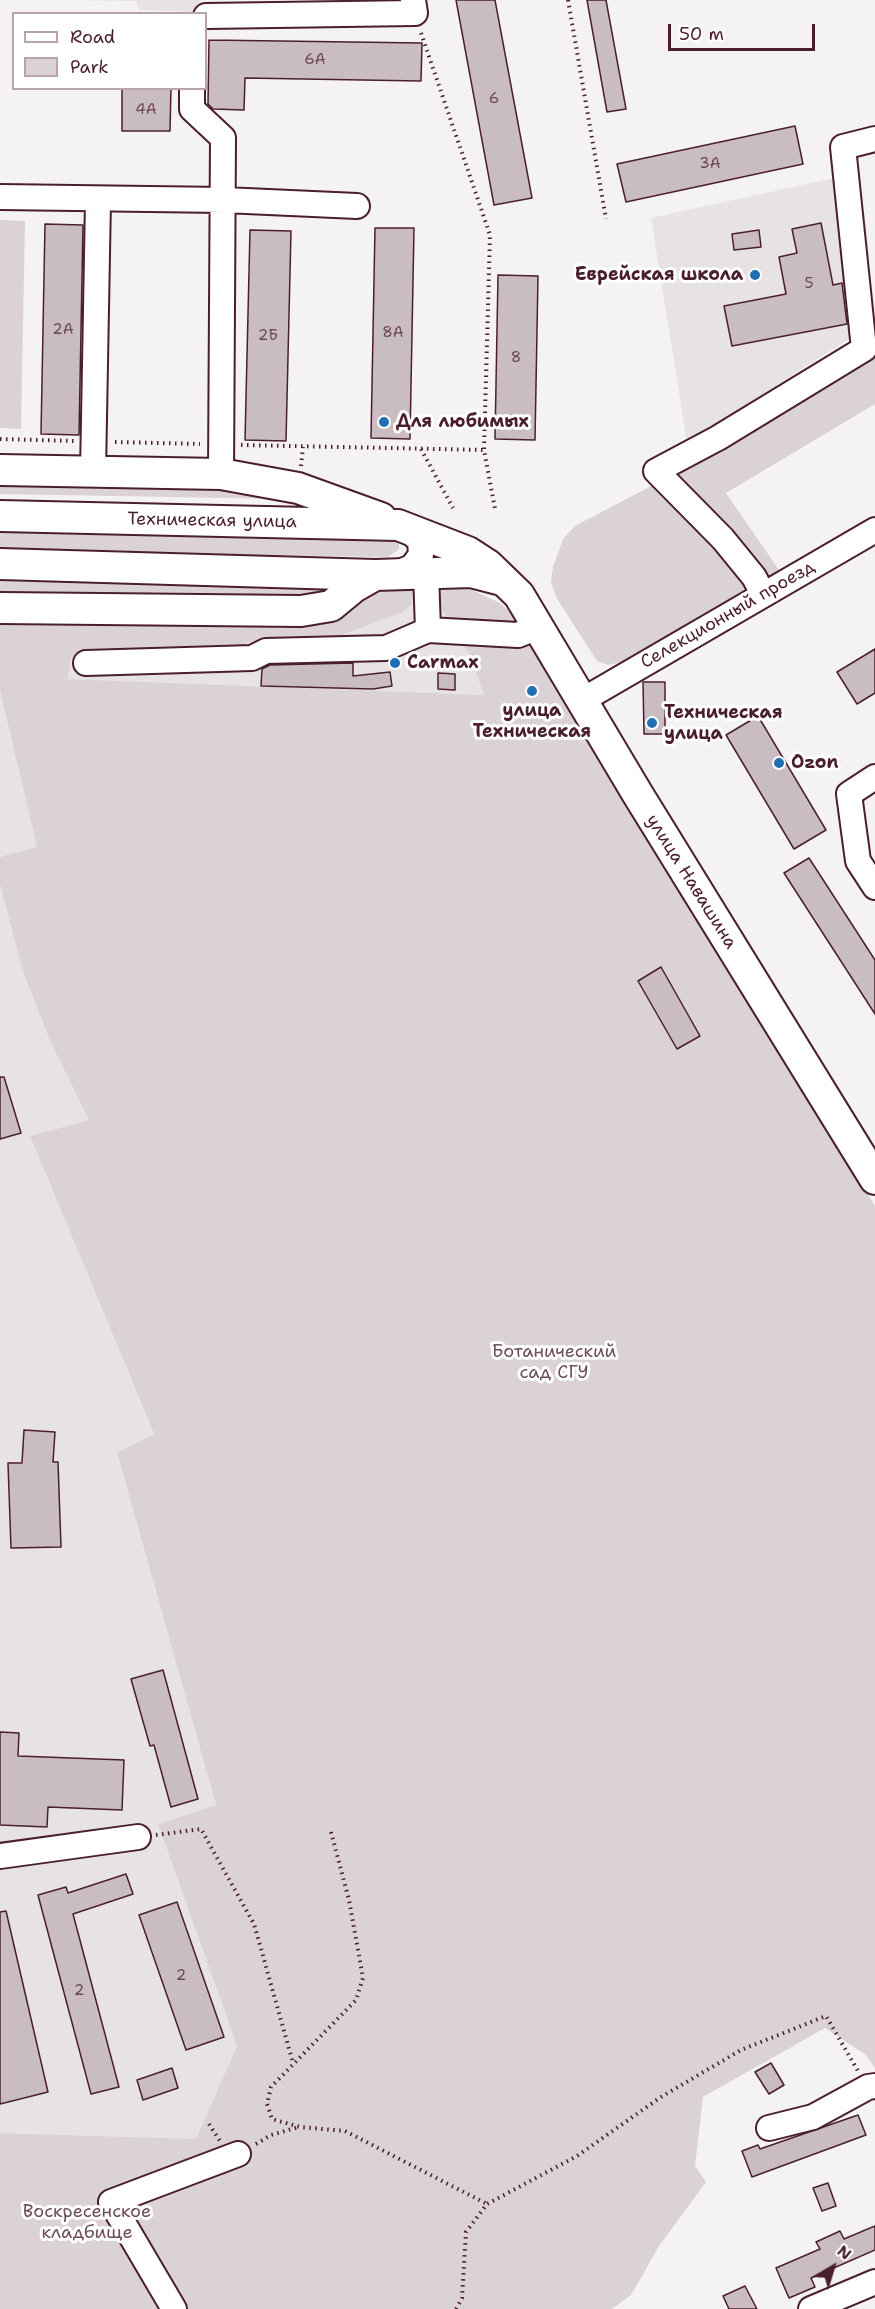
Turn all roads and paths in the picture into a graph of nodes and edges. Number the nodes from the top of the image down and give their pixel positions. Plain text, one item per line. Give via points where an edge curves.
1 (568, 0) edge
2 (414, 7) edge
3 (211, 10) edge
4 (192, 90) edge
5 (875, 139) edge
6 (0, 197) edge
7 (98, 200) junction
8 (224, 200) junction
9 (357, 206) dead end
10 (606, 219) dead end
11 (223, 444) junction
12 (420, 448) junction
13 (484, 450) junction
14 (0, 470) edge
15 (93, 472) junction
16 (221, 474) junction
17 (453, 508) dead end
18 (495, 508) dead end
19 (0, 516) edge
20 (402, 527) junction
21 (875, 530) edge
22 (0, 564) edge
23 (426, 572) junction
24 (386, 574) junction
25 (509, 584) junction
26 (763, 594) junction
27 (0, 608) edge
28 (538, 627) junction
29 (428, 630) junction
30 (86, 663) dead end
31 (581, 701) junction
32 (875, 777) edge
33 (875, 887) edge
34 (875, 1179) edge
35 (331, 1832) dead end
36 (138, 1837) joint
37 (0, 1856) edge
38 (293, 2063) junction
39 (872, 2087) edge
40 (769, 2128) dead end
41 (238, 2154) dead end
42 (487, 2204) junction
43 (875, 2282) edge
44 (174, 2309) edge
45 (456, 2309) edge
46 (811, 2309) edge

1 - 10 path
2 - 3 street
2 - 13 path via 490,235
4 - 8 street via 192,109 223,138
5 - 26 street via 843,147 864,349 656,471 723,539
6 - 7 street
7 - 8 street
7 - 15 street
8 - 9 street
8 - 11 street
11 - 12 path
11 - 16 street
12 - 13 path
12 - 17 path
13 - 18 path
14 - 15 main road
15 - 16 main road
16 - 20 main road via 298,488
19 - 20 main road, Техническая улица
20 - 24 street via 420,541 421,555 412,567
20 - 25 main road, Техническая улица via 468,552
21 - 26 street, Селекционный проезд
22 - 24 main road
23 - 24 main road
23 - 25 main road via 471,572
23 - 29 street
24 - 27 main road via 354,586 332,606 301,611
25 - 28 main road, улица Навашина
26 - 31 street, Селекционный проезд
28 - 29 street via 518,635
28 - 31 main road, улица Навашина
29 - 30 street via 386,648 266,651 252,658
31 - 34 main road, улица Навашина
32 - 33 street via 849,794 858,861
35 - 38 path via 350,1900 363,1978 356,2000
36 - 37 street
36 - 38 path via 201,1829 254,1924
38 - 42 path via 271,2087 267,2104 272,2119 300,2127 345,2131
39 - 40 street via 813,2117
39 - 42 path via 826,2016 741,2050 661,2097 577,2156
41 - 44 street via 111,2202
42 - 45 path via 466,2232 462,2298
43 - 46 street

